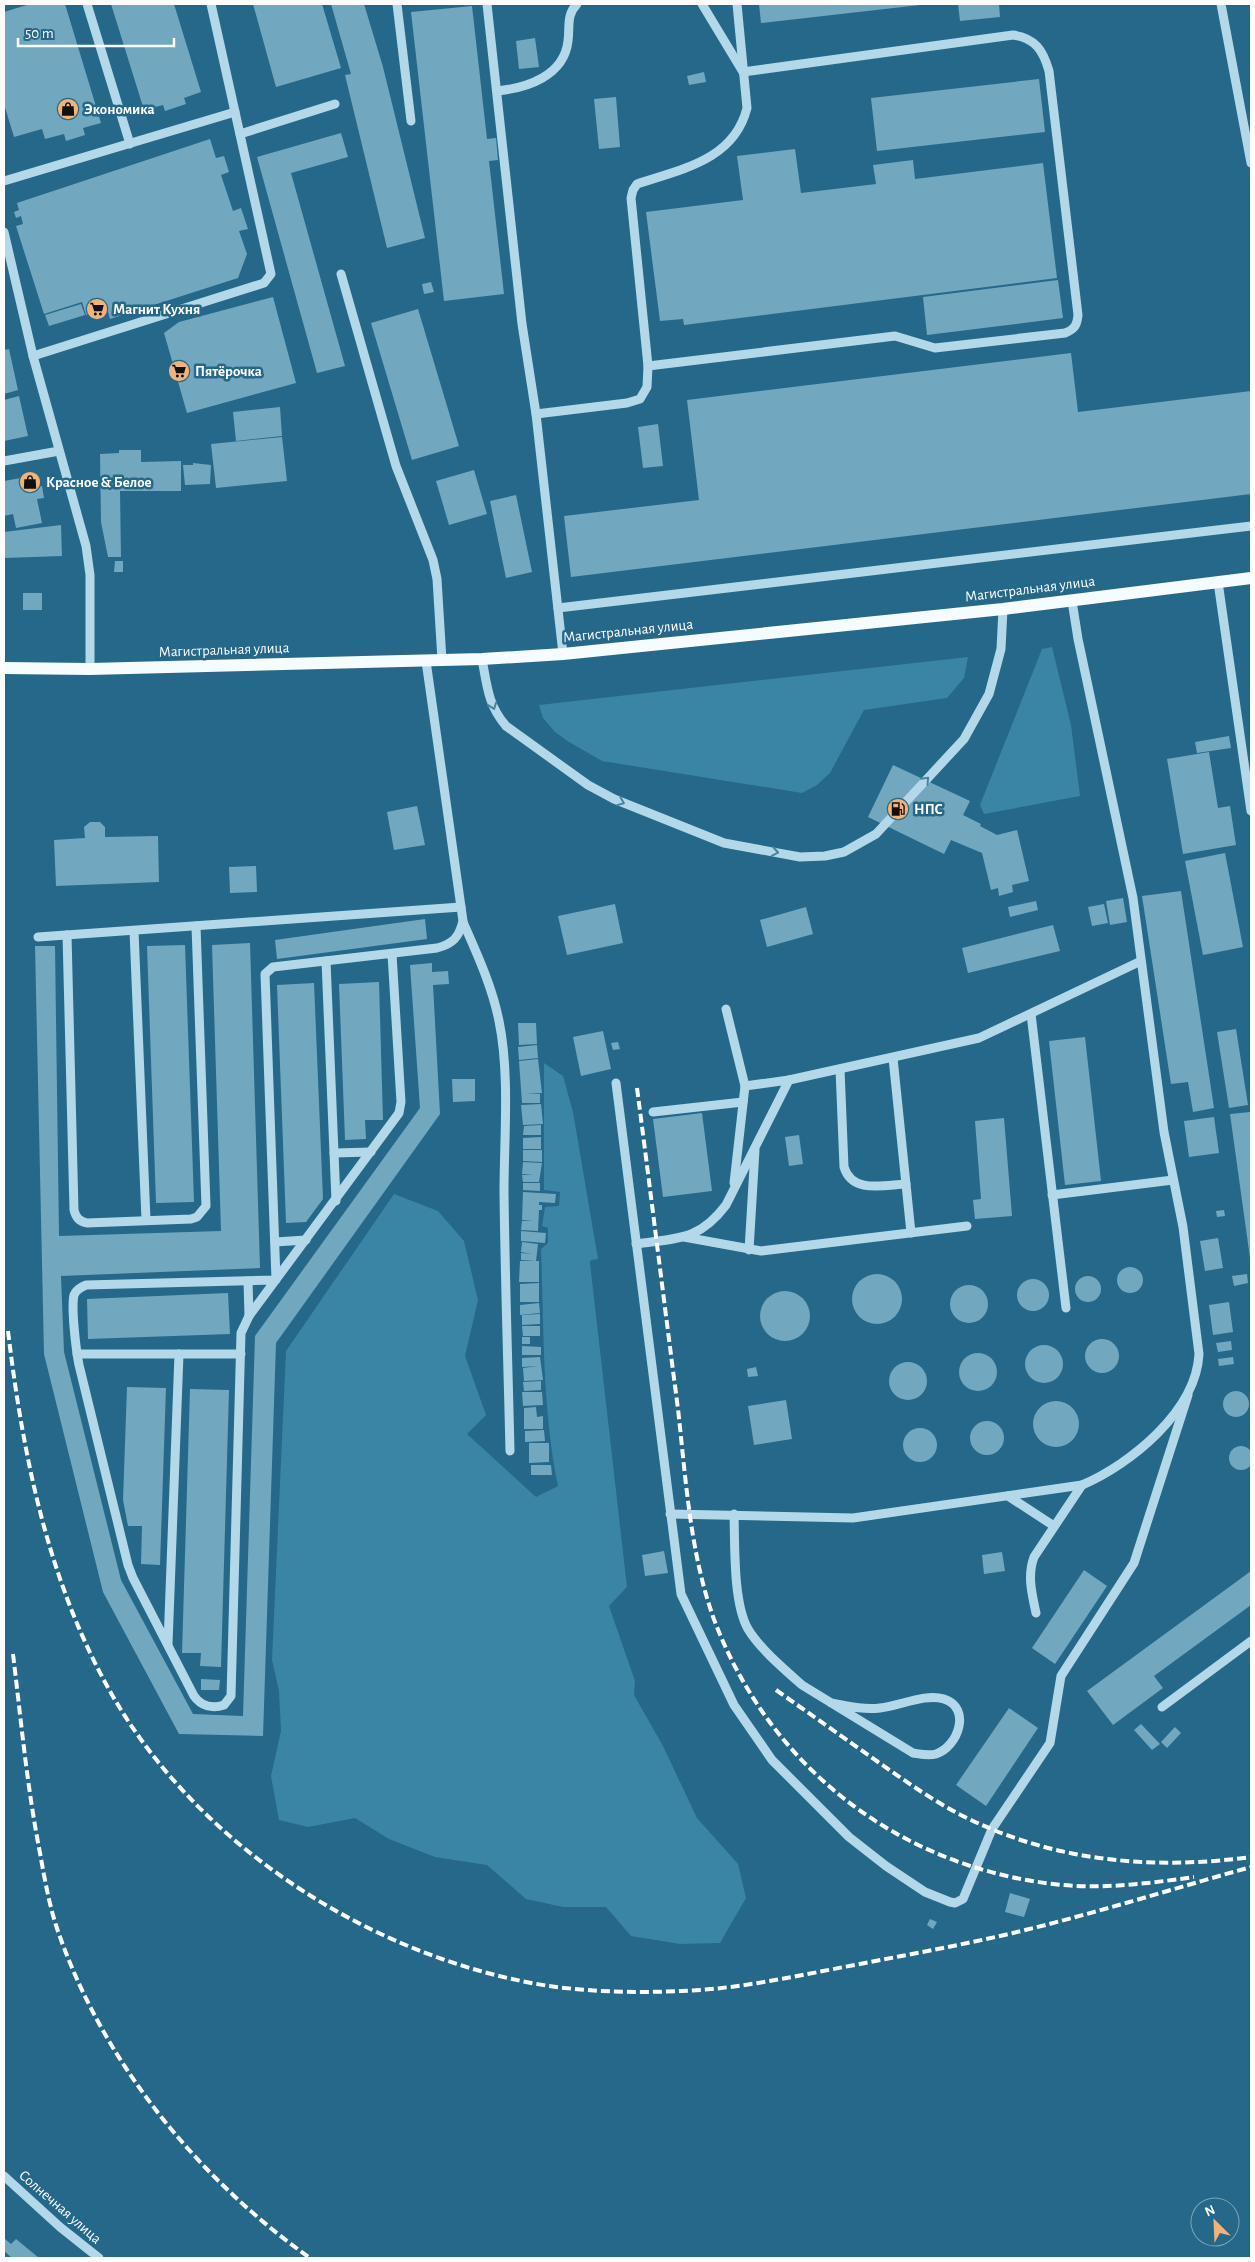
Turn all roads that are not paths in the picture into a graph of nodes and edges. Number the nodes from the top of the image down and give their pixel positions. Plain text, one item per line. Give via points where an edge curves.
1 (87, 4) edge
2 (211, 4) edge
3 (397, 4) edge
4 (487, 4) edge
5 (577, 4) edge
6 (702, 4) edge
7 (736, 4) edge
8 (1221, 4) edge
9 (743, 72) junction
10 (497, 91) junction
11 (335, 104) dead end
12 (235, 112) junction
13 (411, 121) dead end
14 (240, 134) junction
15 (130, 144) junction
16 (1251, 157) edge
17 (4, 181) edge
18 (4, 232) edge
19 (341, 274) dead end
20 (33, 356) junction
21 (648, 366) junction
22 (536, 414) junction
23 (59, 451) junction
24 (4, 461) edge
25 (1251, 526) edge
26 (1251, 578) edge
27 (1218, 582) junction
28 (1072, 600) junction
29 (558, 608) junction
30 (1003, 609) junction
31 (564, 654) junction
32 (482, 659) junction
33 (426, 660) junction
34 (442, 660) junction
35 (4, 668) edge
36 (90, 669) junction
37 (1250, 795) edge
38 (1251, 811) edge
39 (461, 907) junction
40 (463, 921) junction
41 (196, 926) junction
42 (134, 930) junction
43 (67, 935) junction
44 (38, 937) dead end
45 (392, 954) junction
46 (326, 961) junction
47 (1141, 961) junction
48 (726, 1009) dead end
49 (1031, 1014) junction
50 (892, 1058) junction
51 (840, 1069) junction
52 (789, 1080) junction
53 (616, 1082) dead end
54 (745, 1086) junction
55 (743, 1102) junction
56 (653, 1112) dead end
57 (755, 1147) junction
58 (371, 1152) junction
59 (334, 1153) junction
60 (1173, 1180) junction
61 (906, 1184) junction
62 (733, 1189) junction
63 (1052, 1195) junction
64 (336, 1200) junction
65 (146, 1220) junction
66 (967, 1226) dead end
67 (911, 1233) junction
68 (682, 1237) junction
69 (306, 1240) junction
70 (275, 1242) junction
71 (636, 1244) junction
72 (749, 1250) junction
73 (276, 1280) junction
74 (248, 1281) junction
75 (1066, 1308) dead end
76 (249, 1316) junction
77 (77, 1354) junction
78 (179, 1354) junction
79 (241, 1354) junction
80 (1188, 1395) junction
81 (510, 1451) dead end
82 (1082, 1485) junction
83 (1008, 1496) junction
84 (670, 1514) junction
85 (734, 1514) junction
86 (1054, 1526) junction
87 (1036, 1613) dead end
88 (1251, 1641) edge
89 (168, 1644) junction
90 (831, 1703) junction
91 (1162, 1707) dead end
92 (4, 2176) edge
93 (98, 2258) edge

1 - 15 street
2 - 12 street
3 - 13 street
4 - 10 street
5 - 10 street via 570,14 566,50 556,65 535,82 517,89
6 - 9 street
7 - 9 street
8 - 16 street
9 - 21 street via 747,108 743,124 730,142 713,156 637,184 632,190
9 - 21 street via 1013,35 1032,42 1042,52 1049,71 1077,323 1073,330 1065,333 934,348 895,336
10 - 22 street via 522,324
11 - 14 street
12 - 14 street
12 - 15 street
14 - 20 street via 271,268 268,279 264,283
15 - 17 street
18 - 20 street
19 - 34 street via 396,466 433,560
20 - 23 street
21 - 22 street via 648,387 640,399
22 - 29 street
23 - 24 street
23 - 36 street via 90,566
25 - 29 street
26 - 27 main road, Магистральная улица
27 - 28 main road, Магистральная улица
27 - 37 street
28 - 30 main road, Магистральная улица
28 - 47 street via 1132,898
29 - 31 street
30 - 31 main road, Магистральная улица
32 -> 30 street via 495,714 506,726 588,785 614,799 724,843 800,857 825,856 844,852 876,834 964,739 989,694 1001,649
31 - 32 main road, Магистральная улица
32 - 34 main road, Магистральная улица
33 - 34 main road, Магистральная улица
33 - 36 main road, Магистральная улица
33 - 39 street
35 - 36 main road, Магистральная улица
37 - 38 street
39 - 40 street
39 - 41 street
40 - 45 street via 455,941 447,945
40 - 81 street via 494,1000 503,1056
41 - 42 street
41 - 65 street via 206,1206 197,1217
42 - 43 street
42 - 65 street
43 - 44 street
43 - 65 street via 74,1210 81,1222 87,1223
45 - 46 street
45 - 58 street via 401,1102 395,1120
46 - 59 street
46 - 70 street via 274,967 264,978
47 - 49 street
47 - 60 street
48 - 54 street
49 - 50 street via 979,1038
49 - 63 street
50 - 51 street
50 - 61 street
51 - 52 street
51 - 61 street via 846,1173 850,1180 862,1186
52 - 54 street
52 - 57 street
53 - 71 street
54 - 55 street
55 - 56 street
55 - 62 street
57 - 62 street
57 - 72 street
58 - 59 street
58 - 64 street
59 - 64 street
60 - 63 street
60 - 80 street via 1183,1227 1199,1354 1198,1370
61 - 67 street
62 - 68 street via 726,1205 707,1227
63 - 75 street
64 - 69 street
66 - 67 street
67 - 72 street
68 - 71 street
68 - 72 street
69 - 70 street
69 - 73 street
70 - 73 street
71 - 84 street
73 - 74 street
73 - 76 street
74 - 76 street
74 - 77 street via 80,1287 74,1296
76 - 79 street via 241,1333
77 - 78 street
77 - 89 street via 128,1564
78 - 79 street
78 - 89 street
79 - 89 street via 231,1696 227,1704 207,1706 198,1700
80 - 82 street via 1168,1422 1128,1459
80 - 84 street via 1134,1563 1061,1676 1050,1743 992,1829 963,1899 955,1903 925,1892 849,1837 767,1754 734,1705 681,1594
82 - 83 street
82 - 86 street
83 - 85 street via 853,1518
83 - 86 street
84 - 85 street
85 - 90 street via 740,1603 748,1629 802,1686
86 - 87 street via 1030,1566 1029,1579
88 - 91 street
90 - 90 street via 918,1754 943,1751 953,1742 960,1724 955,1706 943,1699 924,1699 879,1708
92 - 93 street, Солнечная улица

